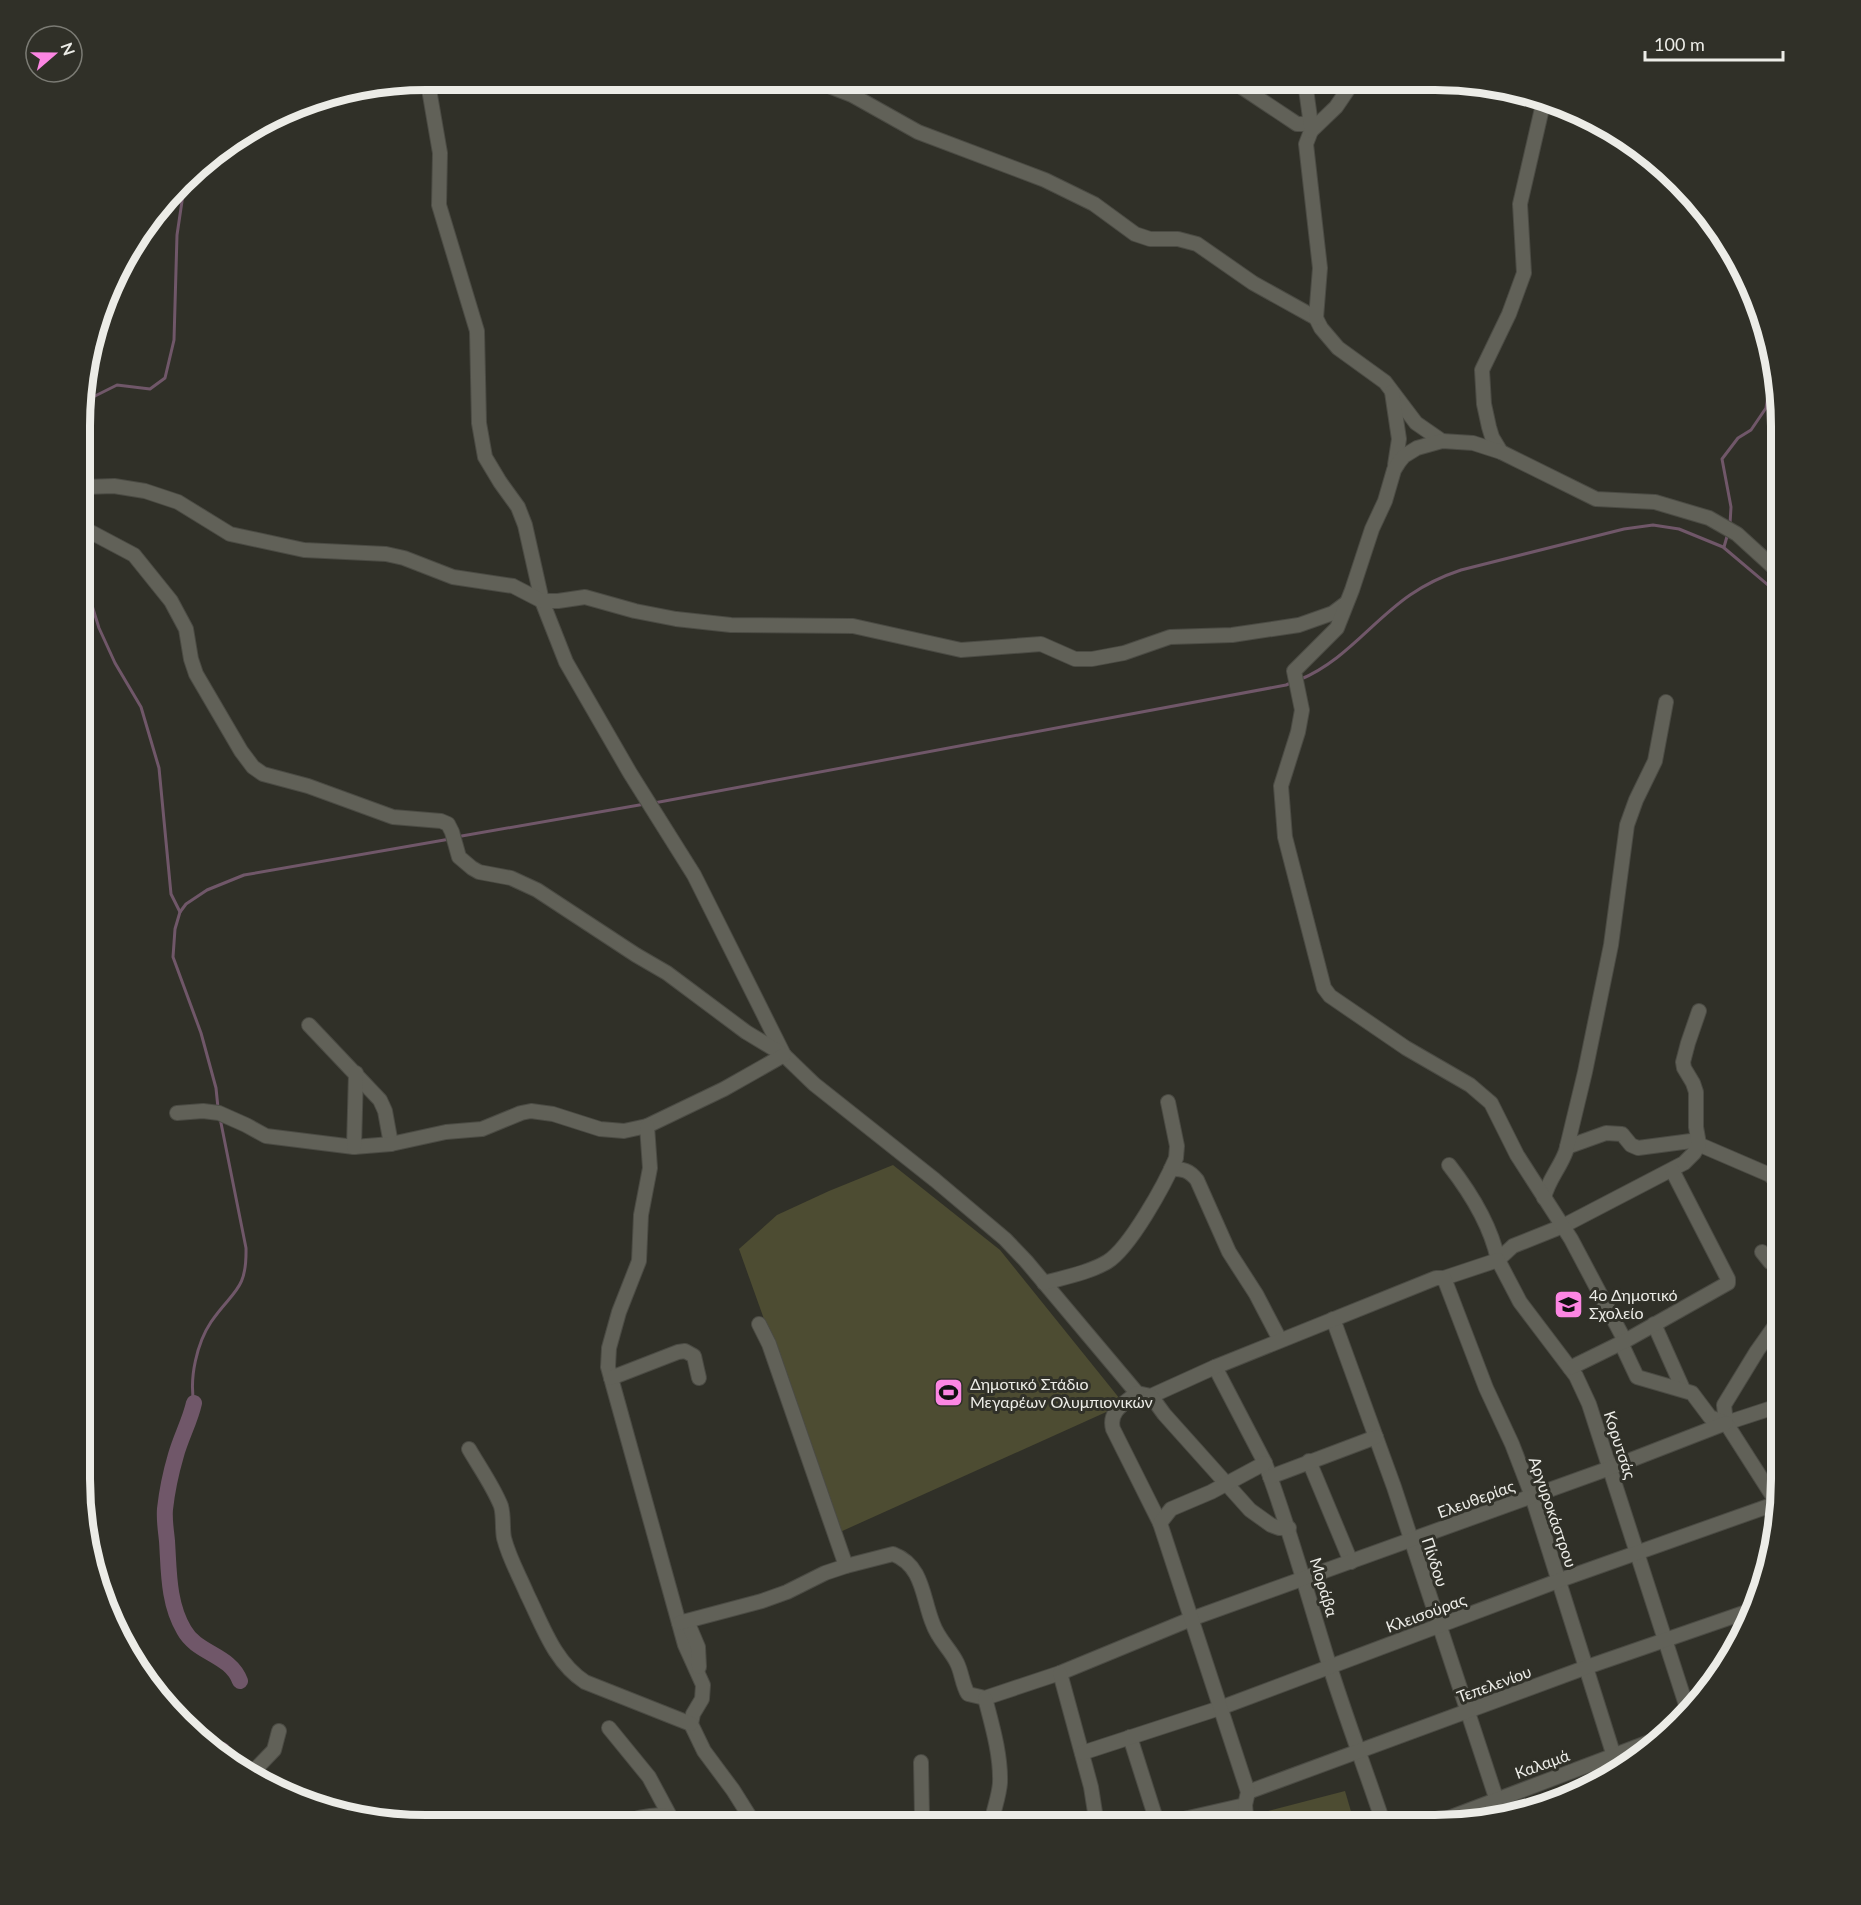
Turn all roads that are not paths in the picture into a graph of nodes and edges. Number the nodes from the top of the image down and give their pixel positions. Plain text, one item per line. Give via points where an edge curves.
1 (430, 90) edge
2 (839, 90) edge
3 (1246, 90) edge
4 (1306, 90) edge
5 (1348, 90) edge
6 (1542, 108) edge
7 (1311, 126) junction
8 (1316, 318) junction
9 (1391, 390) junction
10 (1442, 441) junction
11 (1501, 452) junction
12 (1394, 470) junction
13 (90, 488) edge
14 (90, 532) edge
15 (1771, 565) edge
16 (542, 601) junction
17 (1345, 604) junction
18 (1666, 702) dead end
19 (1699, 1011) dead end
20 (309, 1025) dead end
21 (784, 1055) junction
22 (356, 1073) junction
23 (1168, 1102) dead end
24 (177, 1113) dead end
25 (647, 1126) junction
26 (391, 1144) junction
27 (1699, 1144) junction
28 (354, 1147) junction
29 (1567, 1147) junction
30 (1449, 1165) dead end
31 (1171, 1169) junction
32 (1672, 1170) junction
33 (1771, 1176) edge
34 (1544, 1198) junction
35 (1563, 1226) junction
36 (1762, 1252) dead end
37 (1498, 1260) junction
38 (1771, 1262) edge
39 (1440, 1278) junction
40 (1044, 1282) junction
41 (1333, 1319) junction
42 (759, 1324) dead end
43 (1654, 1324) junction
44 (1771, 1331) edge
45 (1280, 1340) junction
46 (1624, 1342) junction
47 (1215, 1366) junction
48 (1570, 1368) junction
49 (611, 1378) junction
50 (699, 1378) dead end
51 (1683, 1389) junction
52 (1144, 1394) junction
53 (1771, 1408) edge
54 (1726, 1423) junction
55 (1376, 1437) junction
56 (469, 1449) dead end
57 (1309, 1461) junction
58 (1265, 1463) junction
59 (1610, 1468) junction
60 (1270, 1477) junction
61 (1226, 1484) junction
62 (1770, 1491) edge
63 (1532, 1496) junction
64 (1769, 1507) edge
65 (1160, 1522) junction
66 (1289, 1528) junction
67 (1411, 1540) junction
68 (1638, 1552) junction
69 (1351, 1562) junction
70 (846, 1566) junction
71 (1303, 1578) junction
72 (1559, 1581) junction
73 (1742, 1613) edge
74 (1191, 1619) junction
75 (683, 1622) junction
76 (1439, 1625) junction
77 (1665, 1640) junction
78 (1330, 1666) junction
79 (1587, 1667) junction
80 (1060, 1673) junction
81 (985, 1698) junction
82 (1685, 1703) edge
83 (1220, 1708) junction
84 (1468, 1711) junction
85 (691, 1724) junction
86 (609, 1728) dead end
87 (279, 1731) dead end
88 (1130, 1737) junction
89 (1358, 1750) junction
90 (1082, 1753) junction
91 (921, 1762) dead end
92 (1616, 1762) edge
93 (256, 1769) edge
94 (1246, 1798) junction
95 (1497, 1798) junction
96 (1500, 1809) edge
97 (1457, 1814) edge
98 (671, 1815) edge
99 (749, 1815) edge
100 (920, 1815) edge
101 (993, 1815) edge
102 (1095, 1815) edge
103 (1155, 1815) edge
104 (1191, 1815) edge
105 (1247, 1815) edge
106 (1381, 1815) edge

1 - 16 street via 440,153 439,205 477,331 481,444 489,466 513,499 525,525
2 - 8 street via 918,132 1045,180 1094,204 1135,234 1197,244 1253,283
3 - 7 street via 1297,124
4 - 7 street
5 - 7 street via 1336,107
6 - 11 street via 1520,204 1522,281 1482,370 1489,427
7 - 8 street via 1306,144 1320,268
8 - 9 street via 1338,348
9 - 10 street via 1416,423
9 - 12 street via 1399,439
10 - 11 street via 1473,443
10 - 12 street via 1410,451
11 - 15 street via 1596,499 1654,502 1709,518 1737,534
12 - 17 street
13 - 16 street via 114,486 146,491 178,502 230,534 304,550 386,554 453,578 513,586
14 - 21 street via 134,555 171,601 186,629 200,682 258,772 393,817 441,821 449,827 457,853 479,872 511,878 537,890 668,973 746,1032
16 - 17 street via 585,597 676,619 731,625 861,627 961,650 1041,644 1083,660 1111,656 1170,637 1299,625 1333,614
16 - 21 street via 566,662 698,882
17 - 34 street via 1337,628 1294,671 1302,704 1298,732 1282,781 1287,843 1324,988 1367,1022 1478,1091 1496,1110 1517,1155
18 - 29 street via 1654,761 1628,825 1615,925
19 - 27 street via 1683,1062 1696,1092
20 - 22 street
21 - 25 street
21 - 40 street via 814,1084 993,1228
22 - 26 street via 386,1111
22 - 28 street
23 - 31 street via 1177,1146
24 - 28 street via 219,1113 266,1136
25 - 26 street via 608,1130 531,1111 482,1129 446,1131
25 - 49 street via 650,1168 641,1215 639,1261 609,1348
26 - 28 street
27 - 29 street via 1675,1142 1638,1148 1622,1134 1613,1132
27 - 32 street via 1689,1159
27 - 33 street
29 - 34 street
30 - 37 street, Κορυτσάς via 1490,1233
31 - 40 street via 1132,1237 1118,1253 1094,1268
31 - 45 street via 1191,1172 1197,1180 1229,1252 1257,1294
32 - 35 street
32 - 43 street via 1728,1283
34 - 35 street
35 - 37 street via 1513,1246
35 - 46 street
36 - 38 street
37 - 39 street
37 - 48 street, Κορυτσάς via 1520,1302
39 - 41 street
39 - 63 street, Αργυροκάστρου
40 - 52 street
41 - 45 street
41 - 55 street, Πίνδου
42 - 70 street
43 - 46 street
43 - 51 street
44 - 54 street via 1724,1405
45 - 47 street
46 - 48 street
46 - 51 street via 1637,1377
47 - 52 street
47 - 58 street, Μοράβα
48 - 59 street, Κορυτσάς via 1585,1394
49 - 50 street via 685,1351 694,1356
49 - 75 street
51 - 54 street via 1696,1396 1710,1417
52 - 61 street
52 - 65 street via 1113,1414 1111,1422
53 - 54 street, Ελευθερίας
54 - 59 street, Ελευθερίας
54 - 62 street
55 - 57 street
55 - 67 street, Πίνδου
56 - 85 street via 499,1502 503,1536 513,1565 556,1651 585,1682
57 - 60 street
57 - 69 street
58 - 60 street, Μοράβα
58 - 61 street
59 - 63 street, Ελευθερίας
59 - 68 street, Κορυτσάς
60 - 66 street, Μοράβα
61 - 65 street via 1172,1509
61 - 66 street via 1264,1521
63 - 67 street, Ελευθερίας
63 - 72 street, Αργυροκάστρου
64 - 68 street, Κλεισούρας
65 - 74 street
66 - 71 street, Μοράβα
67 - 69 street, Ελευθερίας
67 - 76 street, Πίνδου
68 - 72 street, Κλεισούρας
68 - 77 street, Κορυτσάς
69 - 71 street, Ελευθερίας
70 - 75 street via 787,1592
70 - 81 street via 893,1554 910,1565 920,1579 933,1626 956,1660 965,1689 972,1696
71 - 74 street, Ελευθερίας
71 - 78 street, Μοράβα
72 - 76 street, Κλεισούρας
72 - 79 street, Αργυροκάστρου
73 - 77 street, Τεπελενίου
74 - 80 street, Ελευθερίας
74 - 83 street
75 - 85 street via 685,1645 703,1685
76 - 78 street, Κλεισούρας
76 - 84 street, Πίνδου
77 - 79 street, Τεπελενίου
77 - 82 street, Κορυτσάς
78 - 83 street, Κλεισούρας
78 - 89 street, Μοράβα
79 - 84 street, Τεπελενίου
79 - 92 street, Αργυροκάστρου
80 - 81 street, Ελευθερίας
80 - 90 street
81 - 101 street via 999,1768
83 - 88 street, Κλεισούρας
83 - 94 street
84 - 89 street, Τεπελενίου
84 - 95 street, Πίνδου
85 - 99 street via 704,1751
86 - 98 street via 649,1777
87 - 93 street via 274,1750
88 - 90 street, Κλεισούρας
88 - 103 street, Τεπελενίου
89 - 94 street, Τεπελενίου
89 - 106 street, Μοράβα
90 - 102 street
91 - 100 street
92 - 95 street, Καλαμά
94 - 104 street, Τεπελενίου
94 - 105 street
95 - 96 street, Πίνδου
95 - 97 street, Καλαμά

